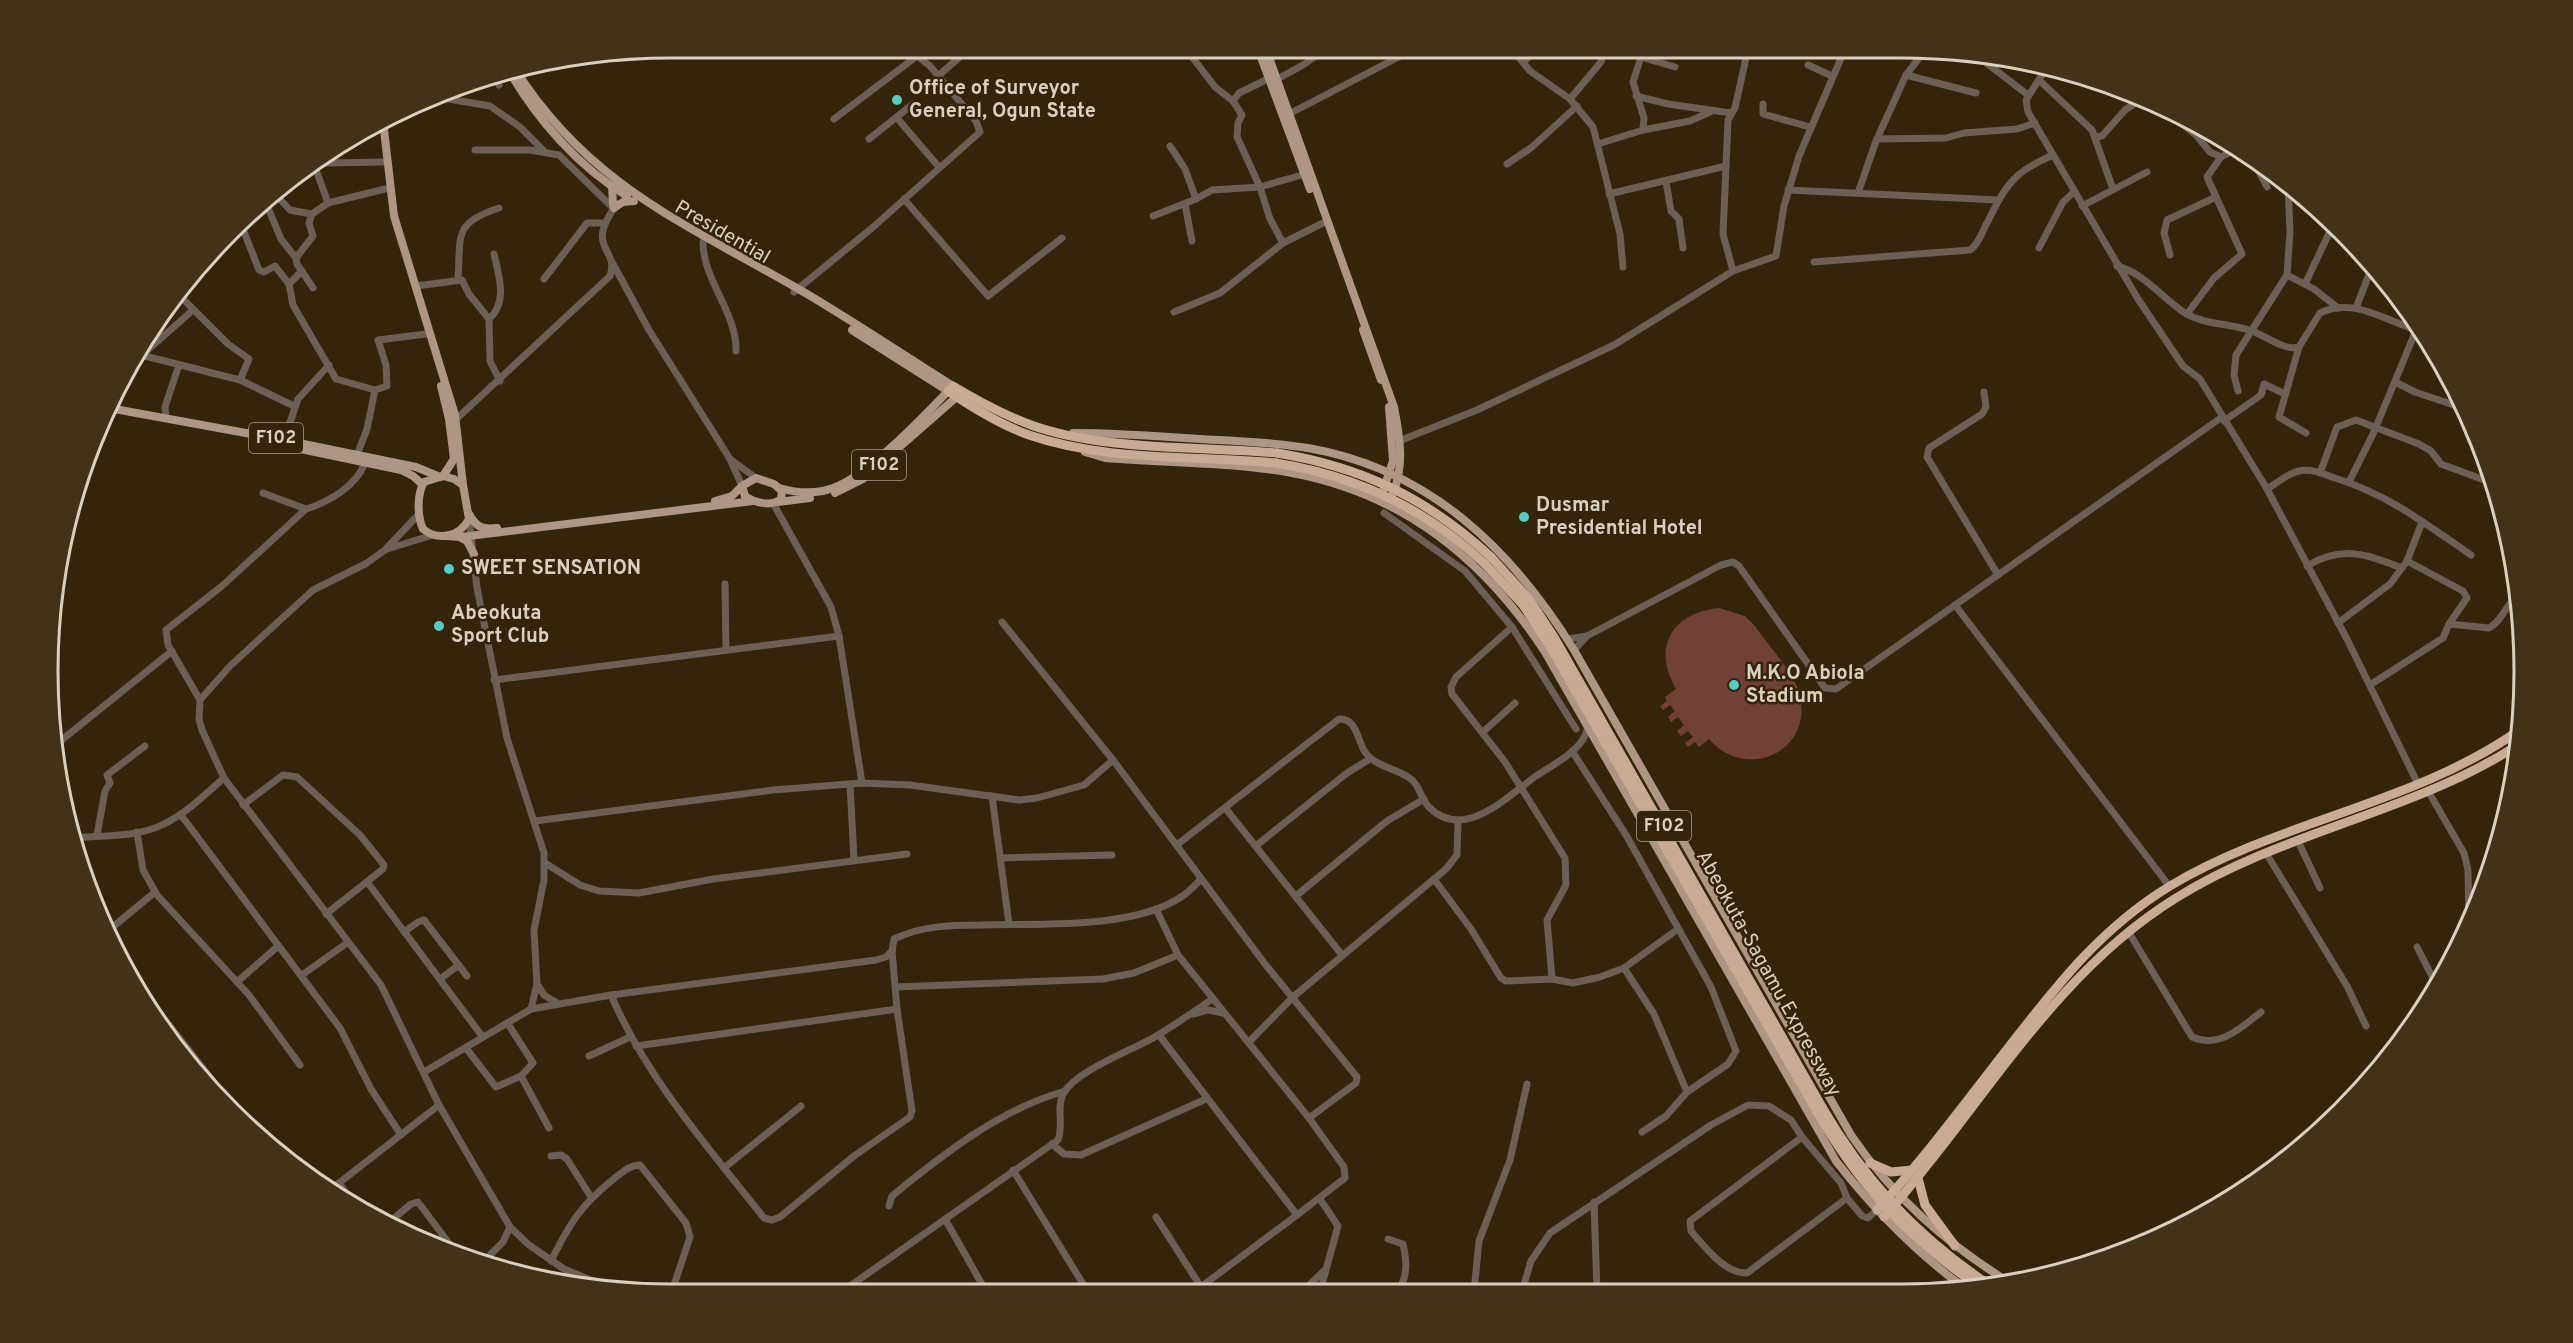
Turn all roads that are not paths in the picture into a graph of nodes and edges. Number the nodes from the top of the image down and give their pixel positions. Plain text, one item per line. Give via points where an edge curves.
1 (914, 58) edge
2 (919, 58) edge
3 (959, 58) edge
4 (1193, 58) edge
5 (1262, 58) edge
6 (1267, 58) edge
7 (1313, 58) edge
8 (1397, 58) edge
9 (1520, 58) edge
10 (1527, 58) edge
11 (1602, 58) edge
12 (1641, 58) edge
13 (1644, 58) edge
14 (1746, 58) edge
15 (1841, 58) edge
16 (1918, 59) edge
17 (1524, 62) junction
18 (1808, 65) dead end
19 (1989, 65) edge
20 (1676, 67) dead end
21 (1906, 75) junction
22 (2042, 75) edge
23 (938, 76) junction
24 (1832, 76) junction
25 (521, 77) edge
26 (514, 79) edge
27 (2039, 80) junction
28 (1271, 81) junction
29 (1976, 93) dead end
30 (2028, 95) junction
31 (1636, 96) junction
32 (452, 99) edge
33 (1570, 99) junction
34 (1233, 102) junction
35 (913, 104) dead end
36 (1763, 104) dead end
37 (2134, 104) edge
38 (1577, 106) junction
39 (1712, 111) junction
40 (1731, 113) junction
41 (1286, 116) junction
42 (897, 118) junction
43 (834, 119) dead end
44 (2035, 123) junction
45 (1810, 127) junction
46 (1643, 130) junction
47 (382, 132) edge
48 (382, 132) edge
49 (2194, 133) edge
50 (2096, 137) junction
51 (869, 139) dead end
52 (1877, 139) junction
53 (1598, 144) junction
54 (1170, 146) dead end
55 (475, 150) dead end
56 (2228, 153) edge
57 (548, 154) junction
58 (2053, 155) junction
59 (2221, 157) junction
60 (383, 162) junction
61 (330, 163) edge
62 (1507, 164) dead end
63 (938, 166) junction
64 (1726, 166) junction
65 (317, 172) edge
66 (2147, 172) dead end
67 (1305, 174) junction
68 (2261, 175) edge
69 (1666, 182) junction
70 (612, 186) junction
71 (1260, 187) junction
72 (2267, 187) dead end
73 (385, 189) junction
74 (2113, 189) junction
75 (1788, 190) junction
76 (624, 191) junction
77 (2074, 192) junction
78 (1858, 193) junction
79 (1609, 194) junction
80 (2289, 196) edge
81 (2216, 197) junction
82 (904, 199) junction
83 (1196, 199) junction
84 (280, 200) edge
85 (1999, 200) junction
86 (634, 201) junction
87 (328, 203) junction
88 (1185, 204) junction
89 (613, 206) junction
90 (2082, 206) junction
91 (499, 208) dead end
92 (269, 209) edge
93 (311, 214) junction
94 (1154, 216) dead end
95 (1323, 223) junction
96 (601, 224) junction
97 (245, 232) edge
98 (2329, 233) edge
99 (1062, 238) dead end
100 (1192, 241) dead end
101 (703, 242) junction
102 (1283, 243) junction
103 (1683, 248) dead end
104 (2039, 248) dead end
105 (494, 254) dead end
106 (2170, 255) dead end
107 (296, 258) junction
108 (610, 260) junction
109 (1814, 262) dead end
110 (2117, 266) junction
111 (1623, 267) dead end
112 (302, 271) junction
113 (1733, 271) junction
114 (2287, 275) junction
115 (2369, 275) edge
116 (458, 279) junction
117 (544, 279) dead end
118 (289, 284) junction
119 (2305, 284) junction
120 (416, 286) junction
121 (313, 288) dead end
122 (795, 290) junction
123 (184, 300) edge
124 (2338, 308) junction
125 (2356, 308) junction
126 (193, 310) junction
127 (1174, 312) dead end
128 (2187, 314) junction
129 (489, 319) junction
130 (2407, 325) edge
131 (2251, 331) junction
132 (426, 334) junction
133 (2415, 337) edge
134 (155, 343) edge
135 (2298, 347) junction
136 (736, 351) dead end
137 (144, 360) edge
138 (179, 365) junction
139 (329, 365) junction
140 (499, 379) junction
141 (240, 380) junction
142 (2396, 382) junction
143 (375, 390) junction
144 (2238, 391) dead end
145 (955, 392) junction
146 (1984, 392) dead end
147 (2285, 394) junction
148 (294, 405) junction
149 (2453, 405) edge
150 (118, 410) edge
151 (115, 415) edge
152 (166, 418) junction
153 (2223, 419) junction
154 (452, 420) junction
155 (2376, 427) junction
156 (2306, 433) dead end
157 (1060, 439) junction
158 (284, 440) junction
159 (1400, 441) junction
160 (357, 455) junction
161 (730, 459) junction
162 (365, 462) junction
163 (2320, 473) junction
164 (1390, 474) junction
165 (441, 476) junction
166 (756, 478) junction
167 (1400, 478) junction
168 (2484, 480) edge
169 (2349, 482) junction
170 (422, 484) junction
171 (463, 485) junction
172 (742, 486) junction
173 (779, 488) junction
174 (2267, 489) junction
175 (263, 493) dead end
176 (1378, 500) junction
177 (753, 501) junction
178 (775, 502) junction
179 (306, 509) junction
180 (1386, 509) junction
181 (419, 514) junction
182 (469, 516) junction
183 (2422, 522) junction
184 (433, 535) junction
185 (446, 536) junction
186 (471, 536) junction
187 (460, 537) junction
188 (398, 542) junction
189 (474, 554) junction
190 (2472, 555) dead end
191 (2408, 561) junction
192 (2307, 566) junction
193 (2402, 568) junction
194 (1998, 575) junction
195 (724, 584) dead end
196 (2510, 604) edge
197 (1955, 605) junction
198 (1002, 622) dead end
199 (2338, 623) junction
200 (2449, 624) junction
201 (1512, 627) junction
202 (839, 636) junction
203 (1587, 636) junction
204 (1568, 639) junction
205 (726, 650) junction
206 (1574, 650) junction
207 (172, 651) junction
208 (494, 680) junction
209 (2370, 685) junction
210 (200, 700) junction
211 (1515, 703) dead end
212 (1588, 727) junction
213 (1576, 729) dead end
214 (1483, 732) junction
215 (2511, 735) edge
216 (63, 739) edge
217 (1599, 745) junction
218 (145, 746) dead end
219 (1576, 748) junction
220 (2509, 750) edge
221 (1370, 759) junction
222 (1113, 760) junction
223 (224, 778) junction
224 (2417, 782) junction
225 (862, 783) junction
226 (850, 784) junction
227 (1521, 786) junction
228 (2428, 791) junction
229 (992, 796) junction
230 (1424, 799) junction
231 (243, 805) junction
232 (1226, 809) junction
233 (180, 815) junction
234 (535, 821) junction
235 (1458, 821) junction
236 (137, 832) junction
237 (97, 836) junction
238 (81, 837) edge
239 (2298, 841) junction
240 (1178, 844) junction
241 (1257, 845) junction
242 (2266, 853) junction
243 (907, 854) dead end
244 (1112, 855) dead end
245 (1000, 858) junction
246 (854, 860) junction
247 (545, 863) junction
248 (1201, 879) junction
249 (1434, 879) junction
250 (368, 883) junction
251 (2170, 887) junction
252 (2320, 888) dead end
253 (155, 892) junction
254 (1297, 895) junction
255 (1702, 902) junction
256 (2469, 904) edge
257 (1156, 909) junction
258 (326, 914) junction
259 (1009, 924) junction
260 (114, 926) dead end
261 (1678, 929) junction
262 (404, 932) junction
263 (2128, 932) junction
264 (2107, 933) junction
265 (2115, 942) junction
266 (347, 943) junction
267 (277, 947) junction
268 (2417, 947) dead end
269 (892, 951) junction
270 (1178, 955) junction
271 (1342, 955) junction
272 (459, 965) junction
273 (1624, 968) junction
274 (302, 975) junction
275 (467, 976) dead end
276 (2432, 977) edge
277 (440, 979) junction
278 (1552, 979) junction
279 (237, 982) junction
280 (537, 984) junction
281 (896, 987) junction
282 (611, 996) junction
283 (1293, 997) junction
284 (1212, 999) junction
285 (557, 1003) junction
286 (531, 1009) junction
287 (897, 1010) junction
288 (2261, 1012) dead end
289 (1223, 1013) junction
290 (1182, 1018) junction
291 (508, 1024) junction
292 (2366, 1026) dead end
293 (1159, 1035) junction
294 (482, 1036) junction
295 (630, 1037) junction
296 (1249, 1042) junction
297 (636, 1046) junction
298 (466, 1048) junction
299 (589, 1056) dead end
300 (300, 1065) dead end
301 (423, 1072) junction
302 (521, 1076) junction
303 (1527, 1084) dead end
304 (1065, 1091) junction
305 (1687, 1092) junction
306 (1206, 1100) junction
307 (439, 1105) junction
308 (801, 1106) dead end
309 (1309, 1118) junction
310 (549, 1128) dead end
311 (1641, 1132) dead end
312 (401, 1135) junction
313 (1802, 1137) junction
314 (1052, 1144) junction
315 (551, 1156) dead end
316 (1870, 1163) junction
317 (724, 1168) junction
318 (1013, 1170) junction
319 (1915, 1174) junction
320 (339, 1183) joint
321 (343, 1188) edge
322 (1898, 1195) junction
323 (591, 1197) junction
324 (1847, 1198) junction
325 (1320, 1199) junction
326 (1594, 1202) junction
327 (889, 1206) dead end
328 (1881, 1214) junction
329 (1297, 1215) junction
330 (1156, 1217) dead end
331 (394, 1218) edge
332 (945, 1219) junction
333 (510, 1227) junction
334 (1388, 1239) dead end
335 (448, 1242) edge
336 (1954, 1246) junction
337 (489, 1256) edge
338 (551, 1261) junction
339 (1326, 1269) junction
340 (2001, 1276) edge
341 (579, 1277) edge
342 (1975, 1280) edge
343 (1955, 1282) edge
344 (674, 1284) edge
345 (853, 1284) edge
346 (982, 1284) edge
347 (1083, 1284) edge
348 (1199, 1284) edge
349 (1205, 1284) edge
350 (1310, 1284) edge
351 (1322, 1284) edge
352 (1402, 1284) edge
353 (1475, 1284) edge
354 (1524, 1284) edge
355 (1597, 1284) edge

1 - 43 street
2 - 23 street
3 - 23 street
4 - 34 street via 1215,87
5 - 28 main road
6 - 28 main road
7 - 28 street
8 - 41 street
9 - 17 street
10 - 17 street
11 - 33 street
12 - 31 street via 1633,82
13 - 20 street
14 - 40 street
15 - 24 street
16 - 21 street
17 - 33 street via 1530,71
18 - 24 street
19 - 30 street
21 - 29 street
21 - 52 street
22 - 27 street
23 - 63 street via 976,121 980,132
24 - 45 street
25 - 76 main road via 569,139
26 - 70 main road, Presidential via 552,131
27 - 30 street
27 - 50 street via 2085,121
28 - 34 street via 1239,93
28 - 41 main road
30 - 44 street via 2025,100
31 - 39 street
31 - 46 street via 1644,118
32 - 57 street via 490,106
33 - 38 street
34 - 71 street via 1242,114 1238,137
35 - 42 street
36 - 45 street via 1763,114
37 - 50 street via 2102,136
38 - 53 street via 1593,127
38 - 62 street
39 - 40 street
39 - 46 street via 1690,121
40 - 64 street
41 - 67 main road
41 - 159 main road via 1385,377
42 - 51 street
42 - 63 street
44 - 52 street via 1946,138
44 - 58 street
45 - 75 street
46 - 53 street
47 - 60 main road
48 - 120 main road via 392,203
49 - 59 street via 2210,152
50 - 74 street
52 - 78 street
53 - 79 street
54 - 83 street via 1185,169
55 - 57 street via 530,150
56 - 59 street
57 - 89 street via 559,155
58 - 77 street
58 - 85 street via 2022,170
59 - 81 street via 2207,177
60 - 61 street
60 - 73 main road
63 - 82 street
64 - 69 street
64 - 113 street via 1723,234
65 - 87 street
66 - 74 street
67 - 71 street
67 - 95 main road
68 - 72 street
69 - 79 street
69 - 103 street via 1671,211 1679,219
70 - 76 main road, Presidential
70 - 89 main road
71 - 83 street via 1212,190
71 - 102 street
73 - 87 street
73 - 132 main road
74 - 90 street
75 - 78 street
75 - 113 street via 1776,256
76 - 86 main road, Presidential
76 - 89 street
76 - 122 main road
77 - 90 street
77 - 104 street via 2063,202
78 - 85 street
79 - 111 street via 1620,234
80 - 114 street
81 - 106 street via 2167,220 2164,233
81 - 128 street via 2242,254 2214,278
82 - 99 street via 988,296
82 - 122 street
83 - 88 street
84 - 93 street via 290,210
85 - 109 street via 1970,250
86 - 89 main road
86 - 101 main road, Presidential
87 - 93 street
88 - 94 street
88 - 100 street
89 - 96 street
89 - 108 street via 601,231
90 - 110 street
91 - 116 street via 473,216 461,232
92 - 107 street via 281,238
93 - 107 street via 313,236
95 - 102 street
95 - 164 main road via 1389,408 1393,461
96 - 117 street via 587,224
96 - 140 street via 597,240 608,264 607,276
97 - 118 street via 259,270 274,267
98 - 119 street
101 - 122 main road, Presidential
101 - 136 street via 735,329
102 - 127 street via 1220,292
105 - 129 street via 501,295 496,312
107 - 112 street
108 - 140 street via 612,271 604,284
108 - 161 street
110 - 128 street via 2128,268
110 - 153 street via 2174,354 2200,379
112 - 118 street
112 - 121 street
113 - 159 street via 1614,345 1477,410
114 - 119 street
114 - 131 street
115 - 125 street
116 - 120 street
116 - 129 street via 462,279
118 - 139 street via 293,305
119 - 124 street
120 - 154 main road
122 - 145 main road
123 - 126 street
124 - 125 street
124 - 135 street via 2320,313
125 - 130 street
126 - 134 street
126 - 141 street via 249,359
128 - 131 street
129 - 140 street via 490,361
131 - 135 street via 2289,348
131 - 144 street via 2234,361
132 - 143 street via 378,340 386,365 387,386
132 - 154 main road
133 - 142 street
135 - 147 street
137 - 138 street
138 - 141 street
138 - 152 street via 165,407
139 - 143 street via 336,379
139 - 148 street
140 - 154 street
141 - 148 street
142 - 149 street
142 - 155 street
143 - 160 street
145 - 157 highway, Abeokuta-Sagamu Expressway / F102
145 - 173 main road, F102 via 843,484 803,493
145 - 178 main road, F102 via 854,485 827,495
146 - 194 street via 1986,407 1982,414 1929,448 1927,457
147 - 153 street via 2265,384 2261,395
147 - 156 street via 2279,417
148 - 158 street
150 - 152 main road, F102
151 - 162 main road, F102
152 - 158 main road, F102
153 - 174 street
153 - 194 street
154 - 165 main road via 454,459
154 - 171 main road
155 - 163 street via 2356,420 2337,427
155 - 168 street via 2419,444 2441,464
155 - 169 street
157 - 164 main road via 1108,433 1266,442 1333,454
157 - 176 main road via 1106,458 1291,473
157 - 255 highway, Abeokuta-Sagamu Expressway / F102, bridge via 1330,463 1391,486 1449,521 1523,591 1543,619
158 - 160 main road, F102
159 - 167 main road
160 - 165 main road, F102
161 - 166 street
161 - 172 street
162 - 170 main road, F102 via 401,470
162 - 179 street via 361,474 351,484 320,505
163 - 169 street
163 - 174 street via 2298,471
164 - 167 main road
164 - 176 main road
165 - 170 main road
165 - 171 main road, F102
166 - 172 main road
166 - 173 main road, F102
167 - 180 main road
167 - 204 main road via 1449,506 1483,533 1539,596
169 - 183 street via 2379,493
170 - 181 main road
171 - 182 main road
172 - 177 main road via 745,496
172 - 182 main road via 732,496 716,501 489,529 475,525
173 - 178 main road via 782,495
174 - 192 street
175 - 179 street
176 - 180 main road
177 - 178 main road, F102
177 - 186 main road, F102
178 - 202 street via 831,607
179 - 207 street via 222,586 166,630
180 - 201 street via 1465,571
180 - 212 main road via 1455,548 1479,568 1545,652
181 - 184 main road via 423,529
181 - 188 street
182 - 185 main road via 460,531
182 - 186 street
183 - 190 street
183 - 191 street
184 - 185 main road, F102
184 - 188 street
185 - 187 main road, F102
186 - 187 main road, F102
186 - 189 street
187 - 189 main road
188 - 210 street via 367,563 312,590 230,666
189 - 208 street
191 - 193 street
191 - 200 street via 2466,594 2465,605
192 - 193 street via 2344,552
192 - 199 street
193 - 199 street via 2390,584
194 - 197 street
195 - 205 street
196 - 200 street via 2490,628
197 - 203 street via 1836,689 1825,688 1739,566 1732,562
197 - 251 street
198 - 222 street
199 - 209 street
200 - 209 street via 2443,638 2433,646
201 - 213 street
201 - 214 street via 1451,682 1452,694
202 - 205 street
202 - 225 street
203 - 204 street
203 - 206 street
204 - 206 main road
205 - 208 street
206 - 255 main road
207 - 210 street
207 - 216 street
208 - 234 street via 507,738
209 - 224 street
210 - 223 street via 202,730
211 - 214 street
212 - 217 main road
212 - 219 street
214 - 227 street
215 - 224 highway via 2462,764
217 - 219 street
217 - 255 main road
218 - 237 street via 107,775 110,783
219 - 227 street
219 - 261 street
220 - 228 highway via 2467,775
221 - 230 street via 1410,778
221 - 232 street via 1351,723 1339,719
221 - 241 street via 1347,772
222 - 229 street via 1090,782 1072,789 1019,800
222 - 240 street
223 - 231 street
223 - 233 street
224 - 251 highway via 2249,847
225 - 226 street
225 - 229 street
226 - 234 street via 773,790
226 - 246 street
227 - 235 street via 1481,814
227 - 278 street via 1565,858 1566,885 1547,920
228 - 239 highway
228 - 256 street via 2464,853
229 - 245 street
230 - 235 street via 1435,812
230 - 254 street via 1387,820
231 - 250 street via 283,775 297,777 374,849 384,865
231 - 258 street
232 - 240 street
232 - 241 street
233 - 236 street via 163,825
233 - 267 street
234 - 247 street
235 - 249 street via 1457,855
236 - 237 street
236 - 253 street via 143,870
237 - 238 street
239 - 242 highway
239 - 252 street
240 - 248 street
241 - 254 street
242 - 263 highway via 2176,897
242 - 292 street via 2347,986
243 - 246 street
244 - 245 street
245 - 259 street
246 - 247 street via 639,893 599,891 580,885
247 - 280 street via 534,930
248 - 257 street via 1181,897
248 - 283 street
249 - 271 street
249 - 278 street via 1471,929 1500,978 1515,982
250 - 258 street
250 - 262 street
251 - 264 highway
253 - 260 street
253 - 279 street
254 - 271 street
255 - 316 main road
255 - 328 main road via 1808,1114 1836,1161
255 - 342 highway, Abeokuta-Sagamu Expressway / F102, bridge via 1819,1109 1859,1167 1904,1217
257 - 259 street via 1081,923
257 - 270 street
258 - 266 street
259 - 269 street via 948,925 914,931 894,939
261 - 273 street
261 - 305 street via 1711,987 1736,1051 1728,1064
262 - 272 street via 424,920
262 - 277 street
263 - 265 highway
263 - 288 street via 2192,1037 2201,1041 2226,1037
264 - 265 highway
264 - 319 highway via 2063,976
265 - 319 highway via 2073,982
266 - 274 street
266 - 301 street via 381,985
267 - 274 street
267 - 279 street
268 - 276 street
269 - 281 street
269 - 282 street via 876,960
270 - 281 street via 1134,974 1103,979
270 - 284 street
271 - 283 street
272 - 275 street
272 - 277 street
273 - 278 street via 1586,981
273 - 305 street via 1654,1014
274 - 312 street via 340,1028 371,1089
277 - 294 street
279 - 300 street
280 - 285 street
280 - 286 street
281 - 287 street
282 - 285 street
282 - 295 street
283 - 296 street
283 - 309 street via 1357,1077 1356,1083
284 - 289 street
284 - 290 street
285 - 286 street
286 - 291 street
287 - 297 street
287 - 317 street via 912,1111 905,1123 854,1156 772,1220 764,1218
289 - 290 street via 1208,1010
289 - 296 street
290 - 293 street
291 - 294 street
291 - 302 street via 533,1063
293 - 304 street via 1080,1077
293 - 306 street
294 - 298 street
295 - 297 street
295 - 299 street
296 - 309 street
297 - 317 street
298 - 301 street
298 - 302 street via 496,1087
301 - 307 street
302 - 310 street
303 - 353 street via 1510,1160 1479,1241
304 - 314 street via 1060,1109 1061,1131
304 - 327 street via 1035,1100 949,1151 892,1196
305 - 311 street via 1666,1116
306 - 314 street via 1081,1155 1064,1154
306 - 329 street
307 - 312 street
307 - 333 street
308 - 317 street
309 - 325 street via 1346,1170 1346,1178
312 - 320 street
313 - 324 street via 1841,1183
313 - 324 street via 1690,1221 1691,1231 1714,1257 1737,1274 1747,1273
313 - 326 street via 1780,1110 1748,1105
314 - 318 street
315 - 323 street via 567,1159
316 - 319 highway via 1891,1172
316 - 322 main road
318 - 332 street
318 - 347 street
319 - 322 highway
319 - 336 highway via 1925,1205
320 - 321 street
322 - 328 highway
322 - 336 main road
323 - 338 street via 573,1219
323 - 344 street via 624,1171 640,1165 686,1223 690,1237
324 - 328 street via 1862,1216
325 - 329 street
325 - 339 street via 1338,1226
326 - 354 street via 1550,1233 1530,1261
326 - 355 street
328 - 343 main road
329 - 349 street
330 - 348 street
331 - 335 street via 418,1203
332 - 345 street
332 - 346 street
333 - 337 street via 503,1242
333 - 338 street
334 - 352 street via 1403,1244 1406,1276
336 - 340 main road
338 - 341 street
339 - 350 street
339 - 351 street

